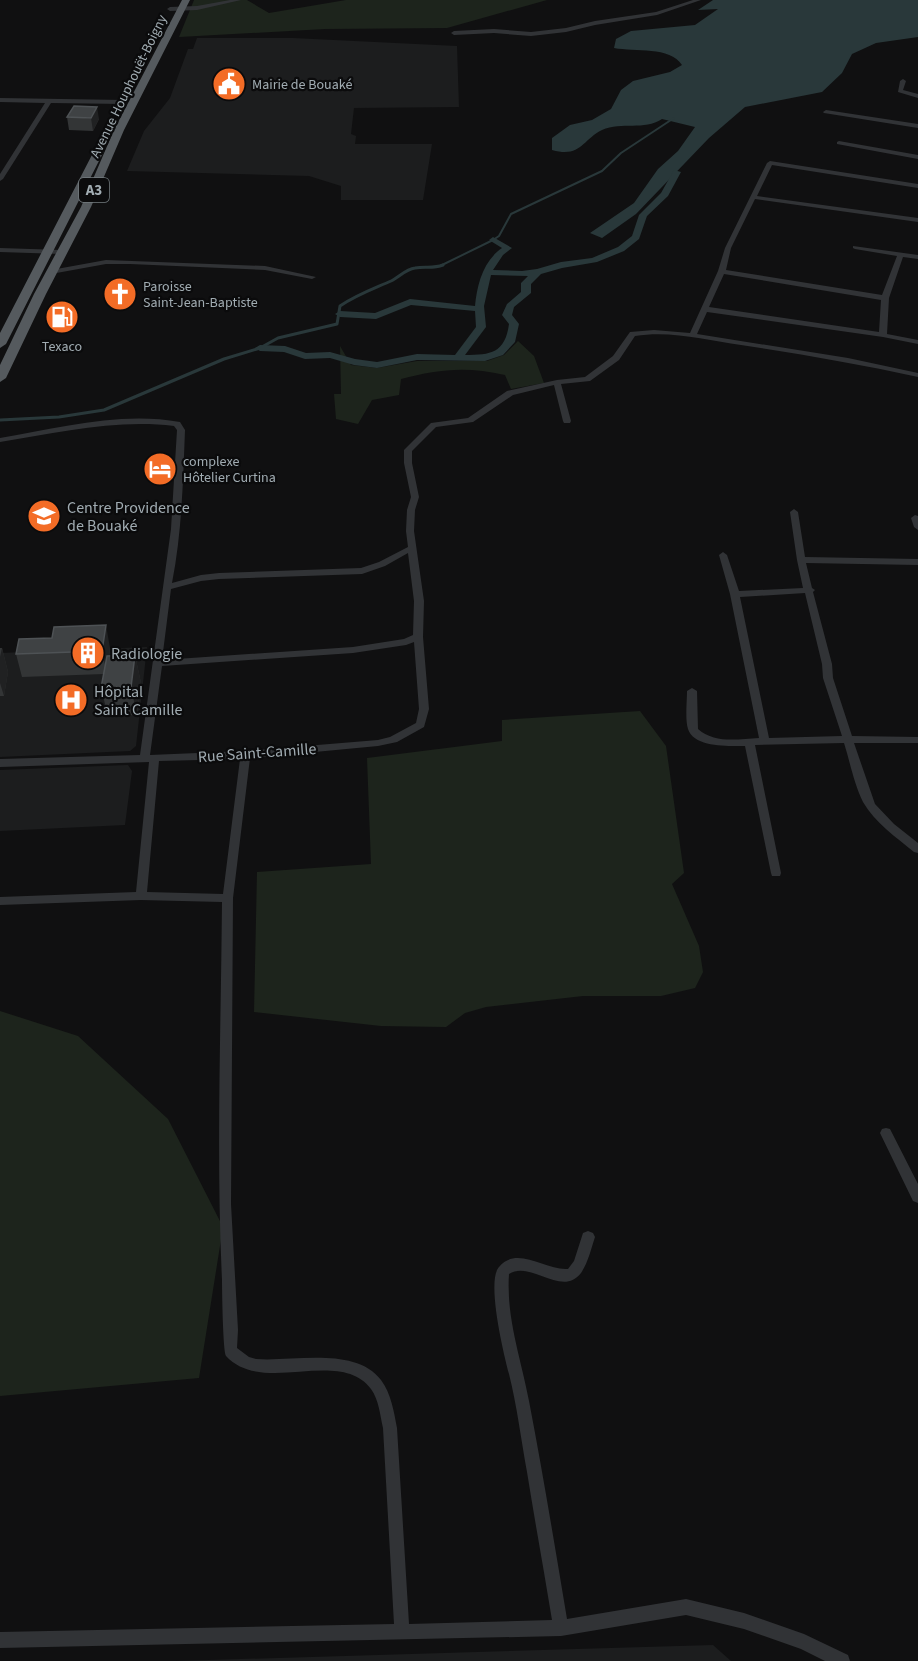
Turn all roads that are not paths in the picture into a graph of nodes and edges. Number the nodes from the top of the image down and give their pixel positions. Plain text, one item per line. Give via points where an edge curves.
1 (238, 0) edge
2 (698, 0) edge
3 (178, 5) edge
4 (454, 33) dead end
5 (903, 81) dead end
6 (918, 96) edge
7 (0, 100) edge
8 (49, 101) junction
9 (124, 102) junction
10 (826, 112) dead end
11 (918, 126) edge
12 (839, 143) dead end
13 (918, 157) edge
14 (0, 179) edge
15 (918, 186) edge
16 (753, 197) junction
17 (918, 220) edge
18 (855, 247) dead end
19 (0, 250) edge
20 (47, 252) junction
21 (62, 252) junction
22 (901, 254) junction
23 (918, 257) edge
24 (722, 271) junction
25 (51, 272) junction
26 (312, 277) dead end
27 (885, 298) junction
28 (705, 309) junction
29 (693, 335) junction
30 (883, 335) junction
31 (918, 342) edge
32 (0, 344) edge
33 (918, 375) edge
34 (0, 378) edge
35 (557, 382) junction
36 (567, 421) dead end
37 (0, 440) edge
38 (794, 512) dead end
39 (412, 548) junction
40 (723, 555) dead end
41 (801, 560) junction
42 (918, 562) edge
43 (167, 587) junction
44 (810, 590) junction
45 (735, 594) junction
46 (418, 637) junction
47 (158, 663) junction
48 (692, 691) dead end
49 (848, 740) junction
50 (918, 740) edge
51 (749, 742) junction
52 (765, 742) junction
53 (246, 755) junction
54 (150, 757) junction
55 (0, 763) edge
56 (918, 849) edge
57 (776, 873) dead end
58 (141, 896) junction
59 (228, 898) junction
60 (0, 901) edge
61 (886, 1133) dead end
62 (918, 1197) edge
63 (588, 1237) dead end
64 (561, 1628) junction
65 (402, 1630) junction
66 (0, 1640) edge
67 (842, 1661) edge

1 - 3 street via 197,8
2 - 4 street via 657,13 566,30
3 - 9 highway, Avenue Houphouët-Boigny / A3
3 - 21 highway, Avenue Houphouët-Boigny / A3
5 - 6 street via 900,92
7 - 8 street
8 - 9 street
8 - 14 street
9 - 20 highway, Avenue Houphouët-Boigny / A3
10 - 11 street
12 - 13 street
15 - 16 street via 770,163
16 - 17 street
16 - 24 street via 728,248
18 - 22 street
19 - 20 street
20 - 21 street
20 - 32 highway, Avenue Houphouët-Boigny / A3
21 - 25 highway, Avenue Houphouët-Boigny / A3
22 - 23 street
22 - 27 street
24 - 27 street
24 - 28 street
25 - 26 street via 106,262 130,262 265,268
25 - 34 highway, Avenue Houphouët-Boigny / A3
27 - 30 street
28 - 29 street
28 - 30 street
29 - 33 street
29 - 35 street via 637,333 616,358 587,379
30 - 31 street
35 - 36 street
35 - 39 street via 510,393 470,420 434,425 408,450 415,497 411,510
37 - 43 street via 126,421 177,424 181,430 178,499
38 - 41 street
39 - 43 street via 362,571 210,577
39 - 46 street via 419,601
40 - 45 street
41 - 42 street
41 - 44 street
43 - 47 street
44 - 45 street
44 - 49 street via 828,678
45 - 52 street
46 - 47 street via 353,650
46 - 53 street, Rue Saint-Camille via 424,709 421,725 393,740 378,743
47 - 54 street
48 - 51 street via 692,726 699,737 710,742
49 - 50 street
49 - 52 street
49 - 56 street via 873,810
51 - 52 street
51 - 57 street
53 - 54 street, Rue Saint-Camille
53 - 59 street
54 - 55 street, Rue Saint-Camille
54 - 58 street
58 - 59 street
58 - 60 street
59 - 65 street via 225,1204 230,1352 249,1364 346,1365 371,1377 383,1393 390,1428
61 - 62 street
63 - 64 street via 573,1274 559,1275 522,1263 503,1271 501,1282 506,1342 521,1398
64 - 65 street
64 - 67 street via 686,1607 754,1624
65 - 66 street

